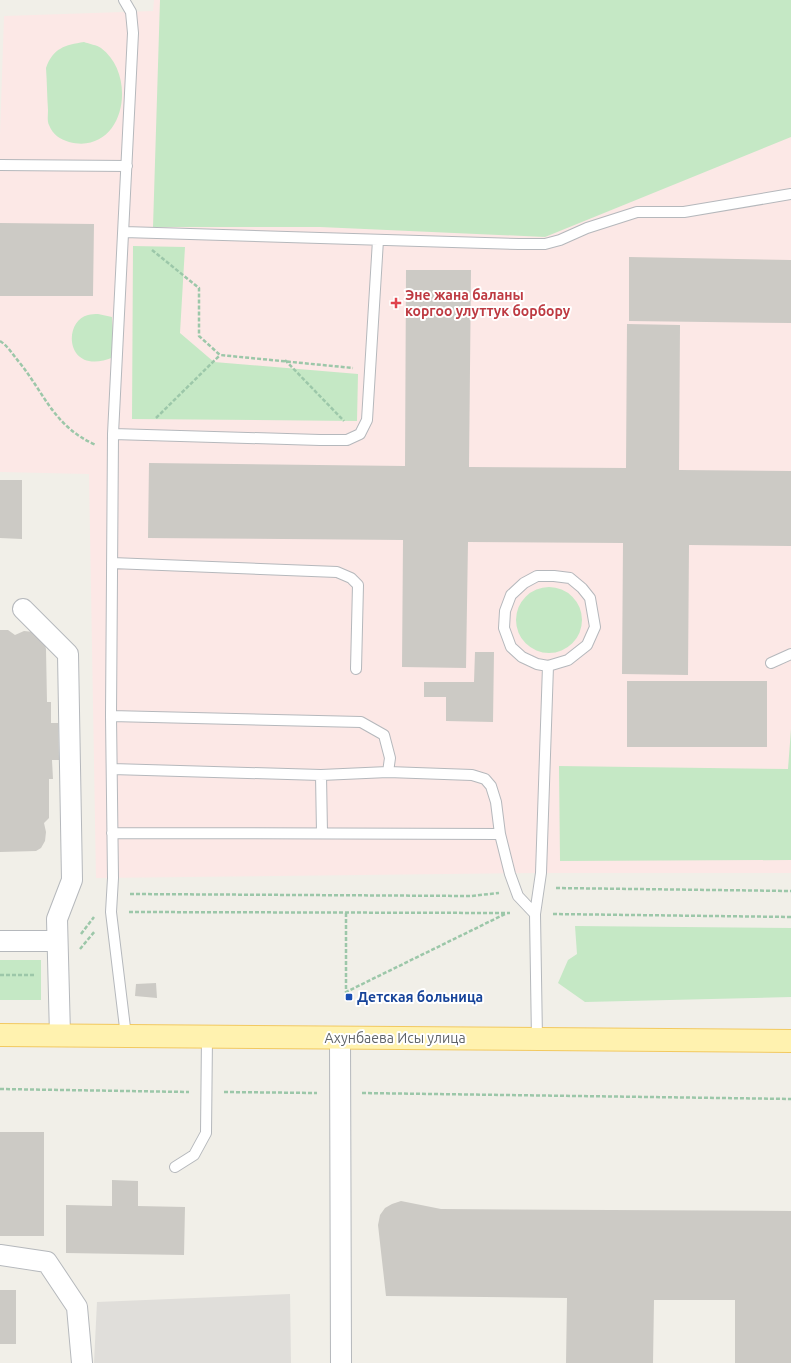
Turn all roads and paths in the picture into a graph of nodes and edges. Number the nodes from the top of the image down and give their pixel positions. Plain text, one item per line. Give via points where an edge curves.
1 (124, 0) edge
2 (0, 165) edge
3 (127, 166) junction
4 (791, 194) edge
5 (124, 232) junction
6 (378, 240) junction
7 (150, 249) dead end
8 (0, 342) edge
9 (220, 355) junction
10 (285, 360) junction
11 (355, 368) dead end
12 (154, 419) dead end
13 (345, 422) dead end
14 (113, 434) junction
15 (113, 452) junction
16 (112, 563) junction
17 (23, 609) dead end
18 (791, 654) edge
19 (771, 663) dead end
20 (548, 666) junction
21 (356, 669) dead end
22 (112, 716) junction
23 (112, 768) junction
24 (388, 772) junction
25 (321, 775) junction
26 (112, 832) junction
27 (322, 833) junction
28 (500, 834) junction
29 (539, 888) junction
30 (516, 891) junction
31 (791, 891) edge
32 (112, 894) junction
33 (111, 912) junction
34 (346, 913) junction
35 (506, 913) junction
36 (535, 914) junction
37 (791, 917) edge
38 (0, 941) edge
39 (57, 941) junction
40 (58, 962) junction
41 (0, 1035) edge
42 (60, 1035) junction
43 (126, 1036) junction
44 (207, 1037) junction
45 (340, 1038) junction
46 (537, 1039) junction
47 (791, 1041) edge
48 (0, 1089) edge
49 (207, 1092) junction
50 (340, 1093) junction
51 (791, 1099) edge
52 (176, 1167) dead end
53 (0, 1255) edge
54 (82, 1363) edge
55 (341, 1363) edge

1 - 3 lane via 131,12 134,33
2 - 3 lane
3 - 5 lane
4 - 6 lane via 684,212 637,212 545,244
5 - 6 lane
5 - 14 lane
6 - 14 lane via 367,420 360,434 347,440
7 - 9 path via 199,288 199,336
8 - 15 path via 5,344 26,370 46,402 67,427 86,441
9 - 10 path
9 - 12 path
10 - 11 path
10 - 13 path
14 - 15 lane
15 - 16 lane
16 - 21 lane via 337,572 351,578 358,585
16 - 22 lane
17 - 39 street via 68,654 72,880 57,919
18 - 19 lane
20 - 20 lane via 522,657 510,647 504,628 505,611 511,595 524,583 537,576 570,578 590,598 595,627 587,645 568,660
20 - 29 lane
22 - 23 lane
22 - 24 lane via 361,722 384,735 390,758
23 - 25 lane
23 - 26 lane
24 - 25 lane
24 - 28 lane via 472,775 485,779 491,786 496,802
25 - 27 lane
26 - 27 lane
26 - 32 lane
27 - 28 lane
28 - 30 lane
29 - 31 path
29 - 36 lane
30 - 32 path via 471,896
30 - 36 lane
32 - 33 lane
32 - 40 path
33 - 34 path
33 - 43 lane
34 - 35 path
34 - 35 path via 346,992
35 - 36 path
36 - 37 path
36 - 46 lane
38 - 39 street
39 - 40 street
40 - 42 street
41 - 42 main road, Ахунбаева Исы улица
42 - 43 main road, Ахунбаева Исы улица
43 - 44 main road, Ахунбаева Исы улица
44 - 45 main road, Ахунбаева Исы улица
44 - 49 lane
45 - 46 main road, Ахунбаева Исы улица
45 - 50 street
46 - 47 main road, Ахунбаева Исы улица
48 - 49 path
49 - 50 path
49 - 52 lane via 206,1133 194,1155
50 - 51 path
50 - 55 street
53 - 54 street via 47,1262 77,1306

